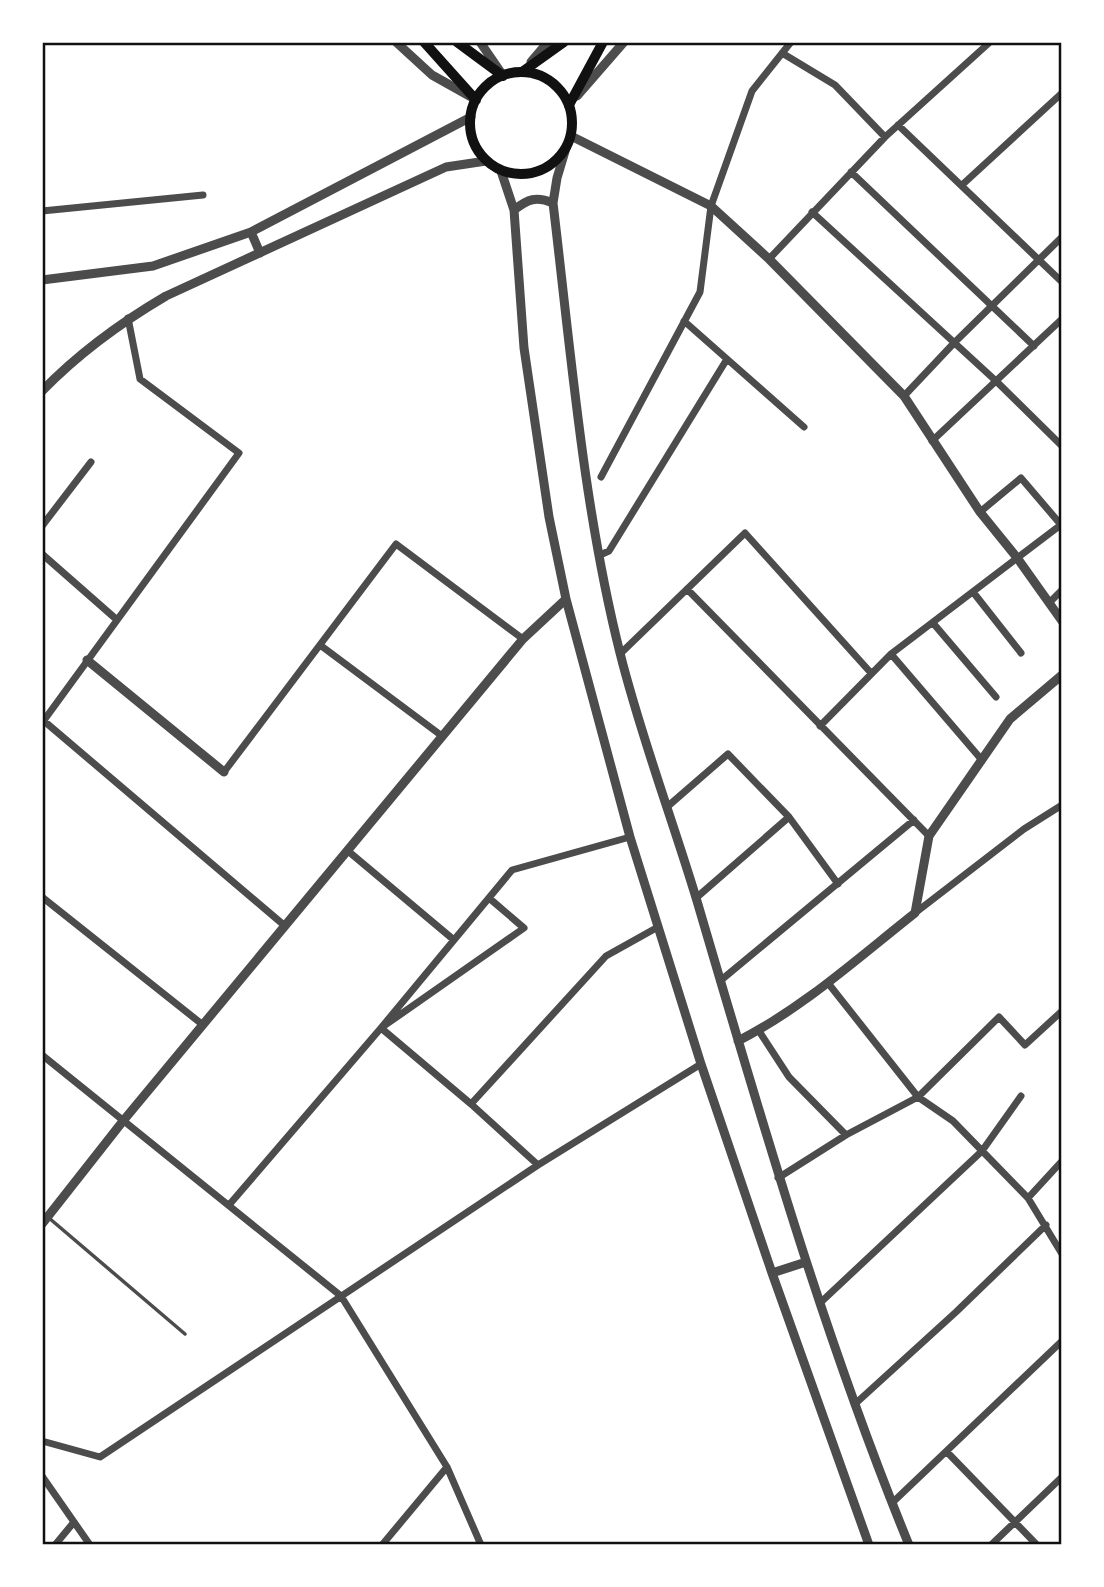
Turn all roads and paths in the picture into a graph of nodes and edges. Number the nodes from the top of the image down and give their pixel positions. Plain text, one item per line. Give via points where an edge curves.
1 (396, 42) edge
2 (424, 42) edge
3 (457, 42) edge
4 (480, 42) edge
5 (548, 42) edge
6 (564, 42) edge
7 (603, 42) edge
8 (624, 42) edge
9 (791, 42) edge
10 (990, 42) edge
11 (782, 53) junction
12 (522, 72) junction
13 (503, 76) junction
14 (1062, 93) edge
15 (476, 100) junction
16 (569, 105) junction
17 (471, 117) junction
18 (898, 125) junction
19 (571, 136) junction
20 (885, 137) junction
21 (566, 148) junction
22 (486, 161) junction
23 (501, 171) junction
24 (851, 172) junction
25 (962, 185) junction
26 (203, 195) dead end
27 (553, 203) junction
28 (711, 206) junction
29 (514, 210) junction
30 (42, 211) edge
31 (812, 212) junction
32 (251, 232) junction
33 (1062, 237) edge
34 (260, 253) junction
35 (1039, 259) junction
36 (769, 260) junction
37 (42, 280) edge
38 (1062, 282) edge
39 (992, 306) junction
40 (128, 318) junction
41 (1062, 319) edge
42 (684, 321) junction
43 (954, 343) junction
44 (1034, 346) junction
45 (727, 359) junction
46 (996, 381) junction
47 (42, 391) edge
48 (904, 396) junction
49 (804, 427) dead end
50 (932, 441) junction
51 (1062, 446) edge
52 (92, 462) dead end
53 (601, 477) dead end
54 (979, 512) junction
55 (1062, 525) edge
56 (42, 526) edge
57 (42, 554) edge
58 (600, 555) junction
59 (1018, 558) junction
60 (687, 589) junction
61 (1062, 590) edge
62 (973, 593) junction
63 (566, 599) junction
64 (1050, 602) junction
65 (116, 619) junction
66 (1062, 621) edge
67 (933, 623) junction
68 (523, 639) junction
69 (320, 645) junction
70 (1021, 653) dead end
71 (620, 654) junction
72 (891, 654) junction
73 (87, 660) junction
74 (871, 673) junction
75 (1062, 675) edge
76 (996, 697) dead end
77 (43, 722) edge
78 (820, 726) junction
79 (442, 736) junction
80 (981, 759) junction
81 (224, 772) joint
82 (1062, 805) edge
83 (667, 807) junction
84 (789, 817) junction
85 (914, 820) junction
86 (929, 836) junction
87 (630, 837) junction
88 (348, 851) junction
89 (838, 884) junction
90 (42, 897) edge
91 (489, 898) junction
92 (696, 898) junction
93 (915, 913) junction
94 (285, 926) junction
95 (658, 927) junction
96 (454, 940) junction
97 (720, 981) junction
98 (828, 984) junction
99 (1062, 1011) edge
100 (203, 1025) junction
101 (381, 1028) junction
102 (759, 1031) junction
103 (738, 1041) junction
104 (42, 1055) edge
105 (701, 1064) junction
106 (1021, 1096) dead end
107 (918, 1097) junction
108 (471, 1104) junction
109 (123, 1121) junction
110 (846, 1135) junction
111 (982, 1151) junction
112 (1062, 1161) edge
113 (538, 1165) junction
114 (778, 1178) junction
115 (1028, 1198) junction
116 (229, 1205) junction
117 (45, 1220) edge
118 (1045, 1225) junction
119 (1062, 1254) edge
120 (806, 1262) junction
121 (772, 1273) junction
122 (341, 1296) junction
123 (820, 1303) junction
124 (185, 1334) dead end
125 (1062, 1341) edge
126 (855, 1404) junction
127 (42, 1441) edge
128 (947, 1452) junction
129 (447, 1467) junction
130 (42, 1476) edge
131 (1062, 1477) edge
132 (892, 1503) junction
133 (74, 1522) junction
134 (1015, 1524) junction
135 (55, 1545) edge
136 (90, 1545) edge
137 (382, 1545) edge
138 (481, 1545) edge
139 (869, 1545) edge
140 (909, 1545) edge
141 (991, 1545) edge
142 (1037, 1545) edge

1 - 15 street via 432,75
2 - 15 main road
3 - 13 main road
4 - 13 street
5 - 12 street
6 - 12 main road
7 - 16 main road
8 - 16 street
9 - 11 street
10 - 18 street
11 - 20 street via 835,85
11 - 28 street via 752,91
12 - 13 main road
12 - 16 main road via 551,81
13 - 15 main road via 487,85
14 - 25 street
15 - 17 main road
16 - 19 main road
17 - 22 main road via 474,144
17 - 32 street
18 - 20 street
18 - 25 street
19 - 21 main road
19 - 28 street
20 - 24 street
21 - 23 main road via 554,163 538,172 519,175
21 - 27 street
22 - 23 main road
22 - 34 street via 446,167
23 - 29 street
24 - 31 street
24 - 39 street
25 - 35 street
26 - 30 street
27 - 29 street via 541,198 527,200
27 - 58 street
28 - 36 street
28 - 42 street via 700,292
29 - 63 street via 524,348
31 - 36 street
31 - 43 street
32 - 34 street
32 - 37 street via 153,266
33 - 35 street
34 - 40 street
35 - 38 street
35 - 39 street
36 - 48 street
39 - 43 street
39 - 44 street
40 - 47 street via 70,362
40 - 65 street via 140,379 239,453
41 - 44 street
42 - 45 street
42 - 53 street
43 - 46 street
43 - 48 street
44 - 46 street
45 - 49 street
45 - 58 street via 609,551
46 - 50 street
46 - 51 street
48 - 50 street
50 - 54 street
52 - 56 street
54 - 55 street via 1021,478
54 - 59 street
55 - 59 street
57 - 65 street
58 - 71 street
59 - 62 street
59 - 64 street
60 - 71 street
60 - 74 street via 745,533
60 - 78 street
61 - 64 street
62 - 67 street
62 - 70 street
63 - 68 street
63 - 87 street
64 - 66 street
65 - 73 street
67 - 72 street
67 - 76 street
68 - 69 street via 396,544
68 - 79 street
69 - 79 street
69 - 81 street
71 - 83 street
72 - 74 street
72 - 80 street
73 - 77 street
73 - 81 street
74 - 78 street
75 - 80 street via 1010,719
77 - 94 street
78 - 85 street
79 - 88 street
80 - 86 street
82 - 93 street
83 - 84 street via 728,754
83 - 92 street
84 - 89 street
84 - 92 street
85 - 86 street
85 - 89 street
86 - 93 street
87 - 91 street via 512,870
87 - 95 street
88 - 94 street
88 - 96 street
89 - 97 street
90 - 100 street
91 - 96 street
91 - 101 street via 524,928
92 - 97 street
93 - 98 street
94 - 100 street
95 - 105 street
95 - 108 street via 606,956
96 - 101 street
97 - 103 street
98 - 102 street
98 - 107 street
99 - 107 street via 1025,1045 999,1017
100 - 109 street
101 - 108 street
101 - 116 street
102 - 103 street
102 - 110 street via 789,1077
103 - 114 street
104 - 109 street
105 - 113 street
105 - 121 street
106 - 111 street
107 - 110 street
107 - 111 street via 953,1121
108 - 113 street
109 - 116 street
109 - 117 street
110 - 114 street
111 - 115 street
111 - 123 street
112 - 115 street
113 - 122 street
114 - 120 street
115 - 118 street
116 - 122 street
117 - 124 lane
118 - 119 street
118 - 126 street
120 - 121 street
120 - 123 street
121 - 139 street
122 - 127 street via 100,1457
122 - 129 street
123 - 126 street
125 - 128 street
126 - 132 street
128 - 132 street
128 - 134 street
129 - 137 street
129 - 138 street
130 - 133 street
131 - 134 street
132 - 140 street
133 - 135 street
133 - 136 street
134 - 141 street
134 - 142 street

